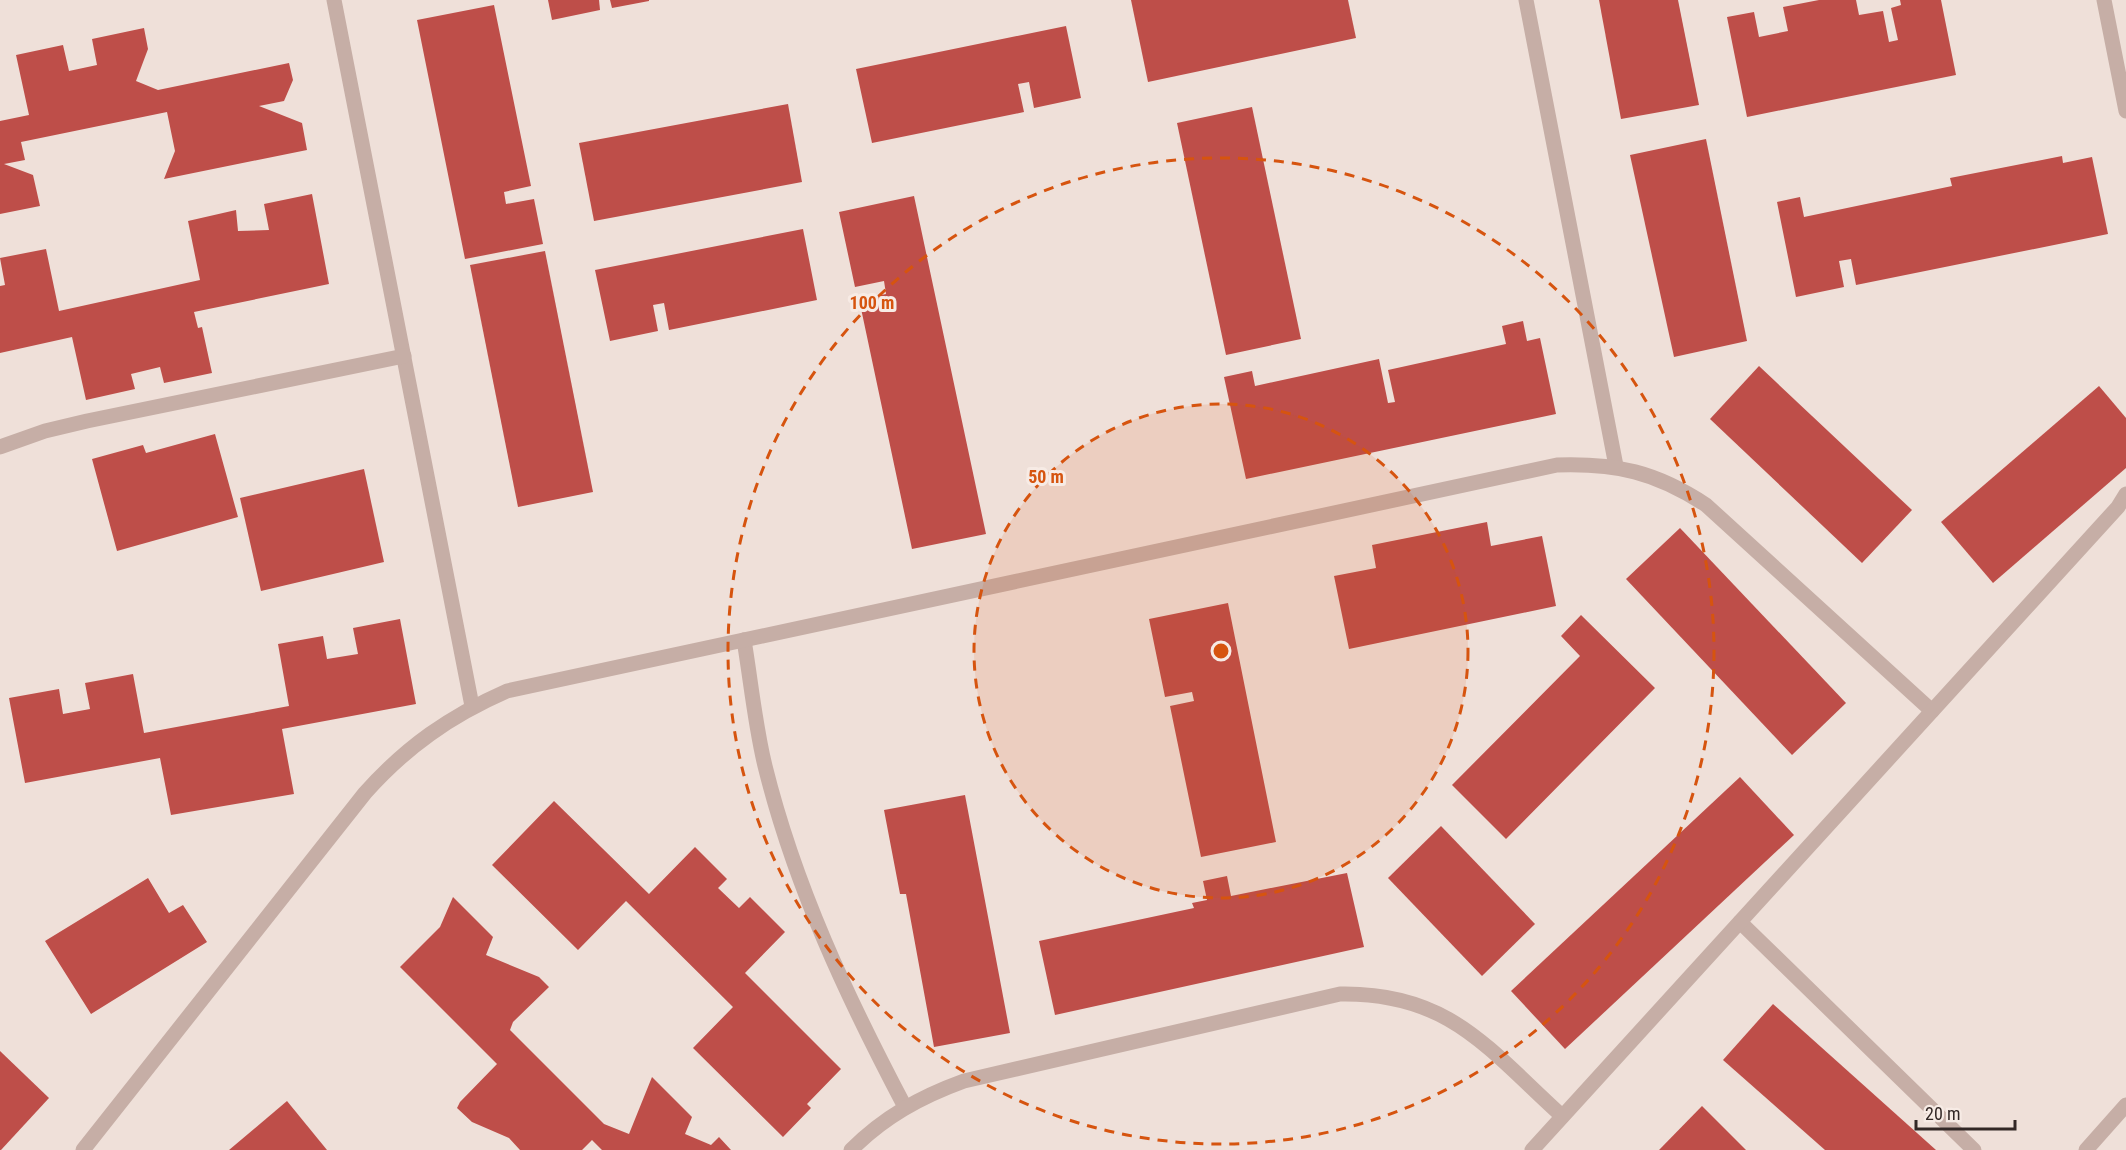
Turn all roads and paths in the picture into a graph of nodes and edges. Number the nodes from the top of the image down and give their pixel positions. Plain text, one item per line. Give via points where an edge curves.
1 (334, 0) edge
2 (1526, 0) edge
3 (2104, 0) edge
4 (2126, 111) edge
5 (404, 356) junction
6 (0, 447) edge
7 (1616, 466) junction
8 (2126, 494) edge
9 (2122, 511) edge
10 (744, 640) junction
11 (472, 706) junction
12 (1932, 711) junction
13 (1740, 922) junction
14 (2126, 1105) edge
15 (905, 1107) junction
16 (1562, 1116) junction
17 (83, 1150) edge
18 (851, 1150) edge
19 (1532, 1150) edge
20 (1974, 1150) edge
21 (2086, 1150) edge

1 - 5 street
2 - 7 street
3 - 4 street
5 - 6 street via 87,421
5 - 11 street
7 - 10 street via 1557,465
7 - 12 street via 1668,483 1706,505
8 - 9 street
9 - 12 street
10 - 11 street via 507,691
10 - 15 street via 765,765 808,903 850,1003
11 - 17 street via 412,745 365,793
12 - 13 street
13 - 16 street
13 - 20 street
14 - 21 street
15 - 16 street via 964,1081 1313,999 1368,993 1419,1004 1463,1026
15 - 18 street via 883,1120
16 - 19 street

